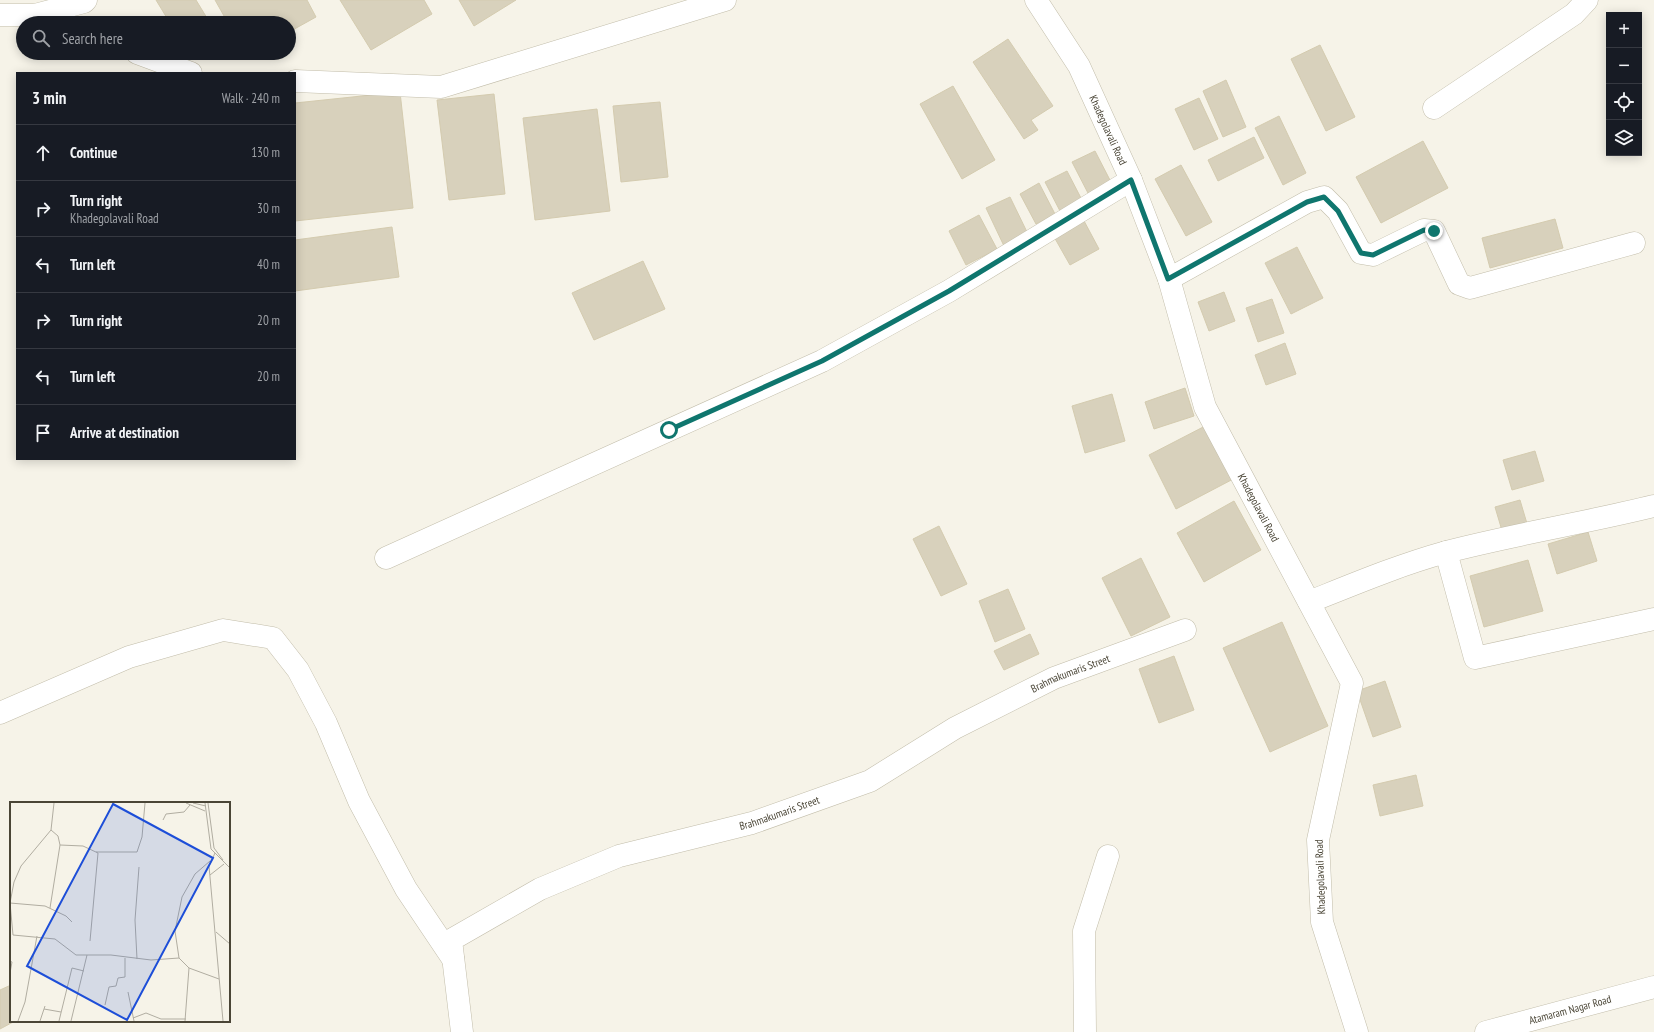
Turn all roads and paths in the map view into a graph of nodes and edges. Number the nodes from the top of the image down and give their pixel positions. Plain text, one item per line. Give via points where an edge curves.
1 (86, 0) edge
2 (725, 0) edge
3 (1036, 0) edge
4 (1587, 0) edge
5 (0, 15) edge
6 (36, 15) joint
7 (156, 60) edge
8 (188, 72) edge
9 (296, 81) edge
10 (1434, 108) dead end
11 (1131, 180) junction
12 (1634, 243) dead end
13 (1168, 279) junction
14 (1654, 506) edge
15 (1446, 552) junction
16 (386, 558) dead end
17 (1309, 602) junction
18 (1654, 619) edge
19 (1185, 630) dead end
20 (0, 713) edge
21 (1108, 856) dead end
22 (453, 960) junction
23 (1654, 987) edge
24 (462, 1032) edge
25 (1085, 1032) edge
26 (1358, 1032) edge
27 (1486, 1032) edge

1 - 6 street
2 - 9 street via 441,86
3 - 11 street, Khadegolavali Road via 1079,66
4 - 10 street via 1574,14
5 - 6 street
7 - 8 street
11 - 13 street, Khadegolavali Road
11 - 16 street via 949,291 822,361
12 - 13 street via 1470,288 1459,284 1434,231 1424,230 1373,255 1361,253 1338,211 1324,197 1307,202
13 - 17 street, Khadegolavali Road via 1205,406
14 - 15 street
15 - 17 street via 1397,567
15 - 18 street via 1475,658
17 - 26 street, Khadegolavali Road via 1352,683 1318,840 1322,922
19 - 22 street, Brahmakumaris Street via 1054,678 955,728 870,781 752,824 619,856 540,889 451,940
20 - 22 street via 129,657 223,630 274,638 298,670 326,723 359,801 406,889
21 - 25 street via 1084,931
22 - 24 street, Brahmakumaris Street
23 - 27 street, Atamaram Nagar Road

